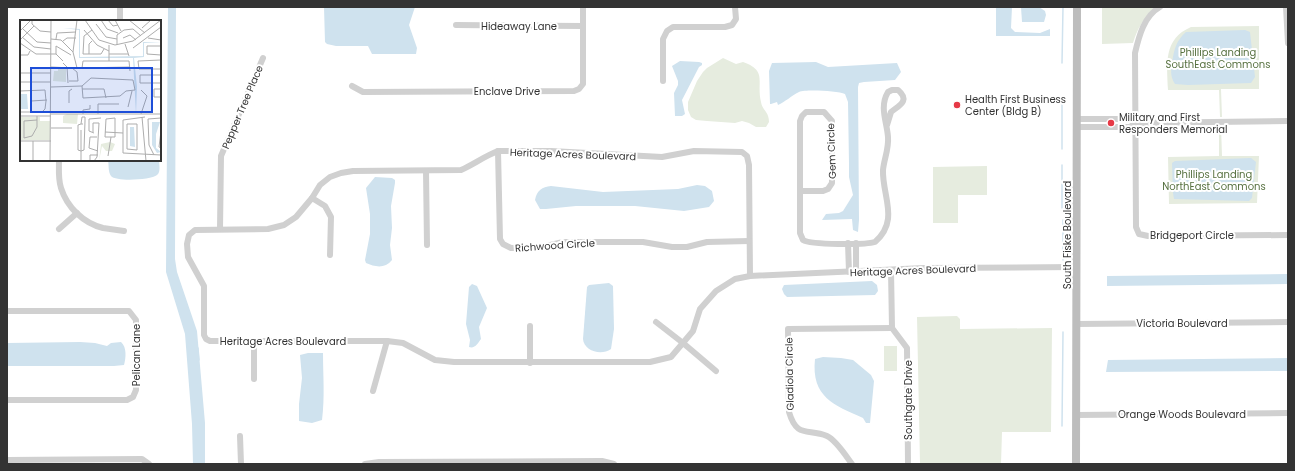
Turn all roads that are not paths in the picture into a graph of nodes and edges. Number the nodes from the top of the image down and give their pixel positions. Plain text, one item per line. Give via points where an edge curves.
1 (120, 7) edge
2 (583, 7) edge
3 (736, 7) edge
4 (1077, 7) edge
5 (1160, 7) edge
6 (1286, 7) edge
7 (120, 20) edge
8 (456, 25) dead end
9 (583, 26) junction
10 (1288, 43) edge
11 (264, 58) dead end
12 (663, 81) dead end
13 (352, 86) dead end
14 (1077, 119) junction
15 (1288, 121) edge
16 (1135, 123) junction
17 (886, 125) junction
18 (1077, 127) junction
19 (498, 151) junction
20 (59, 161) edge
21 (426, 171) junction
22 (800, 191) junction
23 (312, 198) junction
24 (76, 213) junction
25 (60, 229) dead end
26 (220, 229) junction
27 (124, 231) dead end
28 (1288, 235) edge
29 (748, 241) junction
30 (848, 243) junction
31 (856, 243) junction
32 (427, 245) dead end
33 (330, 256) dead end
34 (1077, 267) junction
35 (892, 270) junction
36 (852, 272) junction
37 (750, 276) junction
38 (7, 311) edge
39 (656, 322) dead end
40 (1288, 322) edge
41 (1077, 324) junction
42 (530, 326) dead end
43 (892, 328) junction
44 (254, 341) junction
45 (386, 341) junction
46 (683, 343) junction
47 (530, 363) junction
48 (716, 371) dead end
49 (254, 379) dead end
50 (373, 391) dead end
51 (7, 400) edge
52 (1288, 413) edge
53 (1076, 414) junction
54 (240, 436) dead end
55 (7, 460) edge
56 (149, 464) edge
57 (241, 464) edge
58 (366, 464) edge
59 (614, 464) edge
60 (852, 464) edge
61 (908, 464) edge
62 (1076, 464) edge

1 - 7 street
2 - 9 street, Enclave Drive
3 - 12 street via 736,19 732,25 673,27 667,31 663,39
4 - 14 main road, South Fiske Boulevard
5 - 16 street, Bridgeport Circle via 1145,23 1138,39 1135,53
6 - 10 street
8 - 9 street, Hideaway Lane
9 - 13 street, Enclave Drive via 583,84 574,91 364,92
11 - 26 street, Pepper Tree Place via 221,156
14 - 16 street via 1130,119
14 - 18 main road, South Fiske Boulevard
15 - 16 street
16 - 18 street via 1130,127
16 - 28 street, Bridgeport Circle via 1136,227 1139,234
17 - 17 street via 883,105 886,96 890,91 898,90 903,96 903,102 900,107 890,112
17 - 31 street, Gem Circle via 888,146 883,176 889,208 888,223 875,242
18 - 34 main road, South Fiske Boulevard
19 - 21 street, Heritage Acres Boulevard via 461,170
19 - 29 street, Heritage Acres Boulevard via 662,157 694,151 742,152 747,156 749,165
19 - 29 street, Richwood Circle via 500,239 511,248 542,247 563,242 636,242 687,247 707,242
20 - 24 street via 61,187 66,200
21 - 23 street, Heritage Acres Boulevard via 341,172 320,185
21 - 32 street
22 - 22 street, Gem Circle via 800,121 806,112 824,112 832,121 832,183 823,191
22 - 30 street, Gem Circle via 800,233 803,240 811,243
23 - 26 street, Heritage Acres Boulevard via 296,217 284,225 268,229
23 - 33 street via 325,206 331,217
24 - 25 street
24 - 27 street via 102,228
26 - 44 street, Heritage Acres Boulevard via 195,230 188,235 188,257 204,286 204,336 210,342
29 - 37 street, Heritage Acres Boulevard
30 - 31 street, Gem Circle
30 - 36 street
31 - 36 street
34 - 35 street, Heritage Acres Boulevard
34 - 41 main road, South Fiske Boulevard
35 - 36 street, Heritage Acres Boulevard
35 - 43 street
36 - 37 street, Heritage Acres Boulevard
37 - 46 street, Heritage Acres Boulevard via 735,279 716,291 700,309 693,331
38 - 51 street, Pelican Lane via 129,311 136,320 136,390 133,397 127,400
39 - 46 street
40 - 41 street, Victoria Boulevard
41 - 53 main road, South Fiske Boulevard
42 - 47 street
43 - 60 street, Gladiola Circle via 788,329 789,412 792,423 800,430 828,437
43 - 61 street, Southgate Drive via 907,348
44 - 45 street, Heritage Acres Boulevard
44 - 49 street
45 - 47 street, Heritage Acres Boulevard via 403,343 435,360
45 - 50 street
46 - 47 street, Heritage Acres Boulevard via 671,357 650,362
46 - 48 street
52 - 53 street, Orange Woods Boulevard
53 - 62 main road, South Fiske Boulevard
54 - 57 street
55 - 56 street via 142,459
58 - 59 street via 602,461

